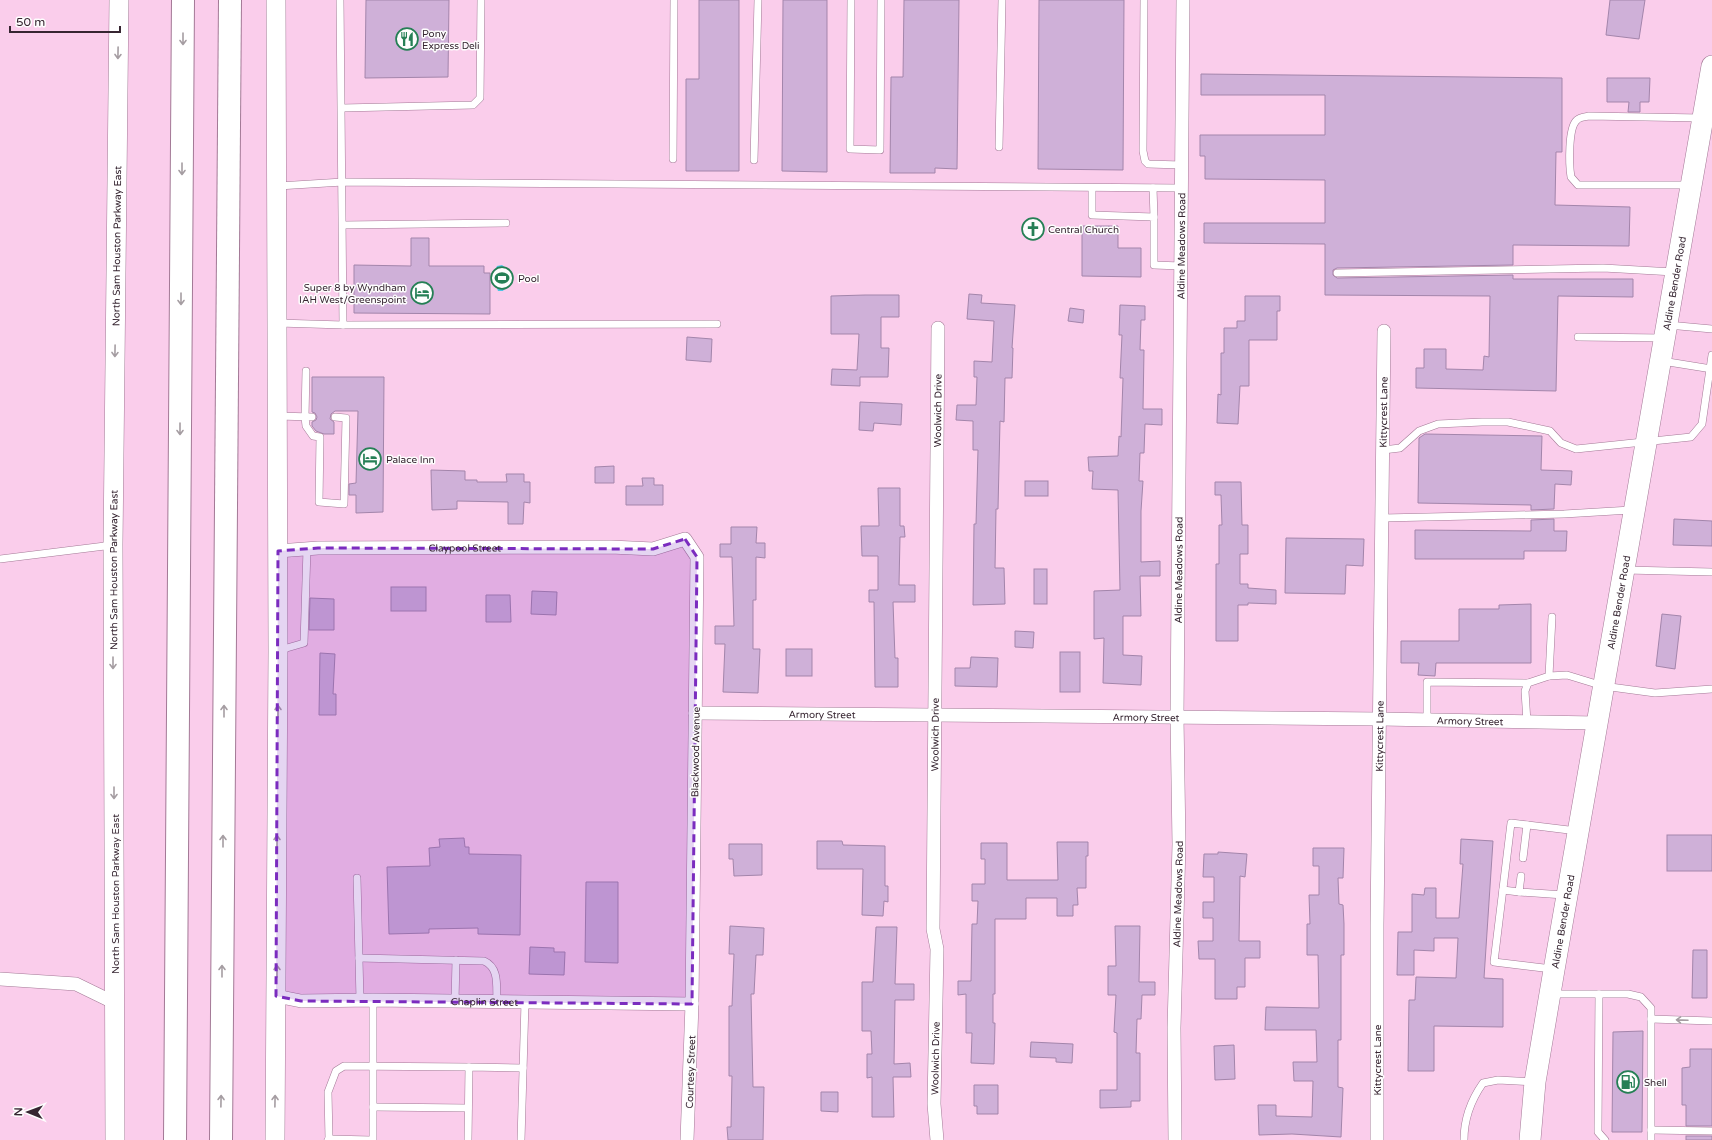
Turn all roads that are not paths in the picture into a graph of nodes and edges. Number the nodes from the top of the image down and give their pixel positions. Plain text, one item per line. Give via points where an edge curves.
1 (119, 0) edge
2 (183, 0) edge
3 (230, 0) edge
4 (276, 0) edge
5 (340, 0) edge
6 (481, 0) edge
7 (674, 0) edge
8 (758, 0) edge
9 (851, 0) edge
10 (882, 0) edge
11 (1002, 0) edge
12 (1144, 0) edge
13 (1183, 0) edge
14 (1712, 66) edge
15 (342, 108) junction
16 (1703, 118) junction
17 (999, 147) dead end
18 (673, 159) dead end
19 (754, 160) dead end
20 (1181, 165) junction
21 (343, 182) junction
22 (1691, 185) junction
23 (277, 186) junction
24 (1092, 188) junction
25 (1153, 188) junction
26 (1181, 188) junction
27 (1154, 216) junction
28 (506, 223) dead end
29 (343, 225) junction
30 (1181, 266) junction
31 (1676, 272) junction
32 (1337, 273) dead end
33 (278, 323) junction
34 (718, 324) dead end
35 (343, 325) junction
36 (938, 328) dead end
37 (1712, 328) edge
38 (1384, 331) dead end
39 (1665, 331) junction
40 (1578, 337) dead end
41 (1712, 355) edge
42 (1660, 361) junction
43 (1711, 369) edge
44 (306, 371) dead end
45 (278, 416) junction
46 (308, 417) junction
47 (334, 417) dead end
48 (1646, 443) junction
49 (1383, 450) junction
50 (1634, 510) junction
51 (1383, 518) junction
52 (113, 545) junction
53 (307, 549) junction
54 (653, 549) joint
55 (278, 552) junction
56 (0, 560) edge
57 (1623, 570) junction
58 (1712, 572) edge
59 (1552, 617) dead end
60 (278, 651) junction
61 (1549, 676) junction
62 (1528, 683) junction
63 (1603, 686) junction
64 (1712, 689) edge
65 (695, 713) junction
66 (935, 716) junction
67 (1177, 717) junction
68 (1380, 719) junction
69 (1427, 720) junction
70 (1526, 722) junction
71 (1596, 723) junction
72 (1527, 825) junction
73 (1577, 832) junction
74 (1523, 858) dead end
75 (1521, 876) dead end
76 (357, 878) dead end
77 (1502, 890) junction
78 (1519, 892) junction
79 (1566, 896) junction
80 (359, 958) junction
81 (456, 960) junction
82 (1554, 970) junction
83 (0, 979) edge
84 (1550, 994) junction
85 (1599, 994) junction
86 (276, 996) junction
87 (360, 1000) junction
88 (373, 1000) junction
89 (455, 1001) junction
90 (496, 1002) junction
91 (525, 1002) junction
92 (115, 1004) junction
93 (692, 1004) junction
94 (1651, 1019) junction
95 (1712, 1022) edge
96 (373, 1066) junction
97 (469, 1067) junction
98 (523, 1068) junction
99 (1535, 1082) junction
100 (373, 1107) junction
101 (468, 1108) junction
102 (1651, 1130) junction
103 (1712, 1130) edge
104 (328, 1139) edge
105 (115, 1140) edge
106 (175, 1140) edge
107 (221, 1140) edge
108 (275, 1140) edge
109 (372, 1140) edge
110 (468, 1140) edge
111 (521, 1140) edge
112 (687, 1140) edge
113 (937, 1140) edge
114 (1175, 1140) edge
115 (1377, 1140) edge
116 (1464, 1140) edge
117 (1530, 1140) edge
118 (1605, 1140) edge
119 (1651, 1140) edge

1 -> 52 main road, North Sam Houston Parkway East
2 -> 106 highway
107 -> 3 highway
4 - 23 main road
5 - 15 lane
6 - 15 lane via 480,98 473,104
7 - 18 lane
8 - 19 lane
9 - 10 lane via 850,149 880,150
11 - 17 lane
12 - 20 lane via 1145,161 1148,164
13 - 20 street, Aldine Meadows Road
14 - 16 main road, Aldine Bender Road
15 - 21 lane
16 - 22 main road, Aldine Bender Road
16 - 22 lane via 1589,116 1578,118 1573,124 1570,177 1578,185
20 - 26 street, Aldine Meadows Road
21 - 23 lane
21 - 24 lane
21 - 29 lane
22 - 31 main road, Aldine Bender Road
23 - 33 main road
24 - 25 lane
24 - 27 lane via 1092,215
25 - 26 lane
25 - 27 lane
26 - 30 street, Aldine Meadows Road
27 - 30 lane via 1154,265
28 - 29 lane
29 - 35 lane
30 - 67 street, Aldine Meadows Road
31 - 32 lane via 1603,268
31 - 39 main road, Aldine Bender Road
33 - 35 lane
33 - 45 main road
34 - 35 lane
36 - 66 street, Woolwich Drive
37 - 39 lane
38 - 49 street, Kittycrest Lane
39 - 40 lane
39 - 42 main road, Aldine Bender Road
41 - 43 lane
42 - 43 lane
42 - 48 main road, Aldine Bender Road
43 - 48 lane via 1702,424 1691,437
44 - 46 lane
45 - 46 lane
45 - 55 main road
46 - 47 lane via 306,426 309,432 320,437 319,502 344,504 346,418
48 - 49 lane via 1576,449 1562,443 1550,431 1508,422 1482,422 1438,424 1419,431 1400,448
48 - 50 main road, Aldine Bender Road
49 - 51 street, Kittycrest Lane
50 - 51 lane
50 - 57 main road, Aldine Bender Road
51 - 68 street, Kittycrest Lane
52 - 56 lane
52 -> 92 main road, North Sam Houston Parkway East
53 - 54 street, Claypool Street
53 - 55 street, Claypool Street
53 - 60 lane via 304,643
54 - 65 street, Blackwood Avenue via 685,539 697,557
55 - 60 main road
57 - 58 lane
57 - 63 main road, Aldine Bender Road
59 - 61 lane
86 -> 60 main road
61 - 62 lane
61 - 63 lane via 1567,675
62 - 69 lane via 1427,682
62 - 70 lane via 1525,691
63 - 64 lane via 1655,693
63 - 71 main road, Aldine Bender Road
65 - 66 street, Armory Street
65 - 93 street, Blackwood Avenue
66 - 67 street, Armory Street
66 - 113 street, Woolwich Drive via 933,929 936,949 934,1104
67 - 68 street, Armory Street
67 - 114 street, Aldine Meadows Road via 1179,844 1174,1028
68 - 69 street, Armory Street
68 - 115 street, Kittycrest Lane
69 - 70 street, Armory Street
70 - 71 street, Armory Street
71 - 73 main road, Aldine Bender Road
72 - 73 lane
72 - 74 lane
72 - 77 lane via 1511,823
73 - 79 main road, Aldine Bender Road
75 - 78 lane
76 - 80 lane
77 - 78 lane
77 - 82 lane via 1494,962
78 - 79 lane
79 - 82 main road, Aldine Bender Road
80 - 81 lane
80 - 87 lane
81 - 89 lane
81 - 90 lane via 490,963 496,974
82 - 84 main road, Aldine Bender Road
83 - 92 street via 76,984
84 - 85 lane
84 - 99 main road, Aldine Bender Road
85 - 94 lane via 1628,994 1641,997 1651,1008
85 - 118 lane via 1598,1132
86 - 87 street, Chaplin Street via 301,1001
108 -> 86 main road
87 - 88 street, Chaplin Street
88 - 89 street, Chaplin Street
88 - 96 lane
89 - 90 street, Chaplin Street
90 - 91 street, Chaplin Street
91 - 93 street, Chaplin Street
91 - 98 lane
92 - 105 main road, North Sam Houston Parkway East
93 - 112 street, Courtesy Street
95 -> 94 lane
94 - 102 lane
96 - 97 lane
96 - 100 lane
96 - 104 lane via 344,1066 336,1071 328,1092
97 - 98 lane
97 - 101 lane
98 - 111 lane
99 - 116 lane via 1483,1082 1469,1109 1464,1125
99 - 117 main road, Aldine Bender Road
100 - 101 lane
100 - 109 lane
101 - 110 lane
102 - 103 lane
102 - 119 lane
104 - 109 lane

